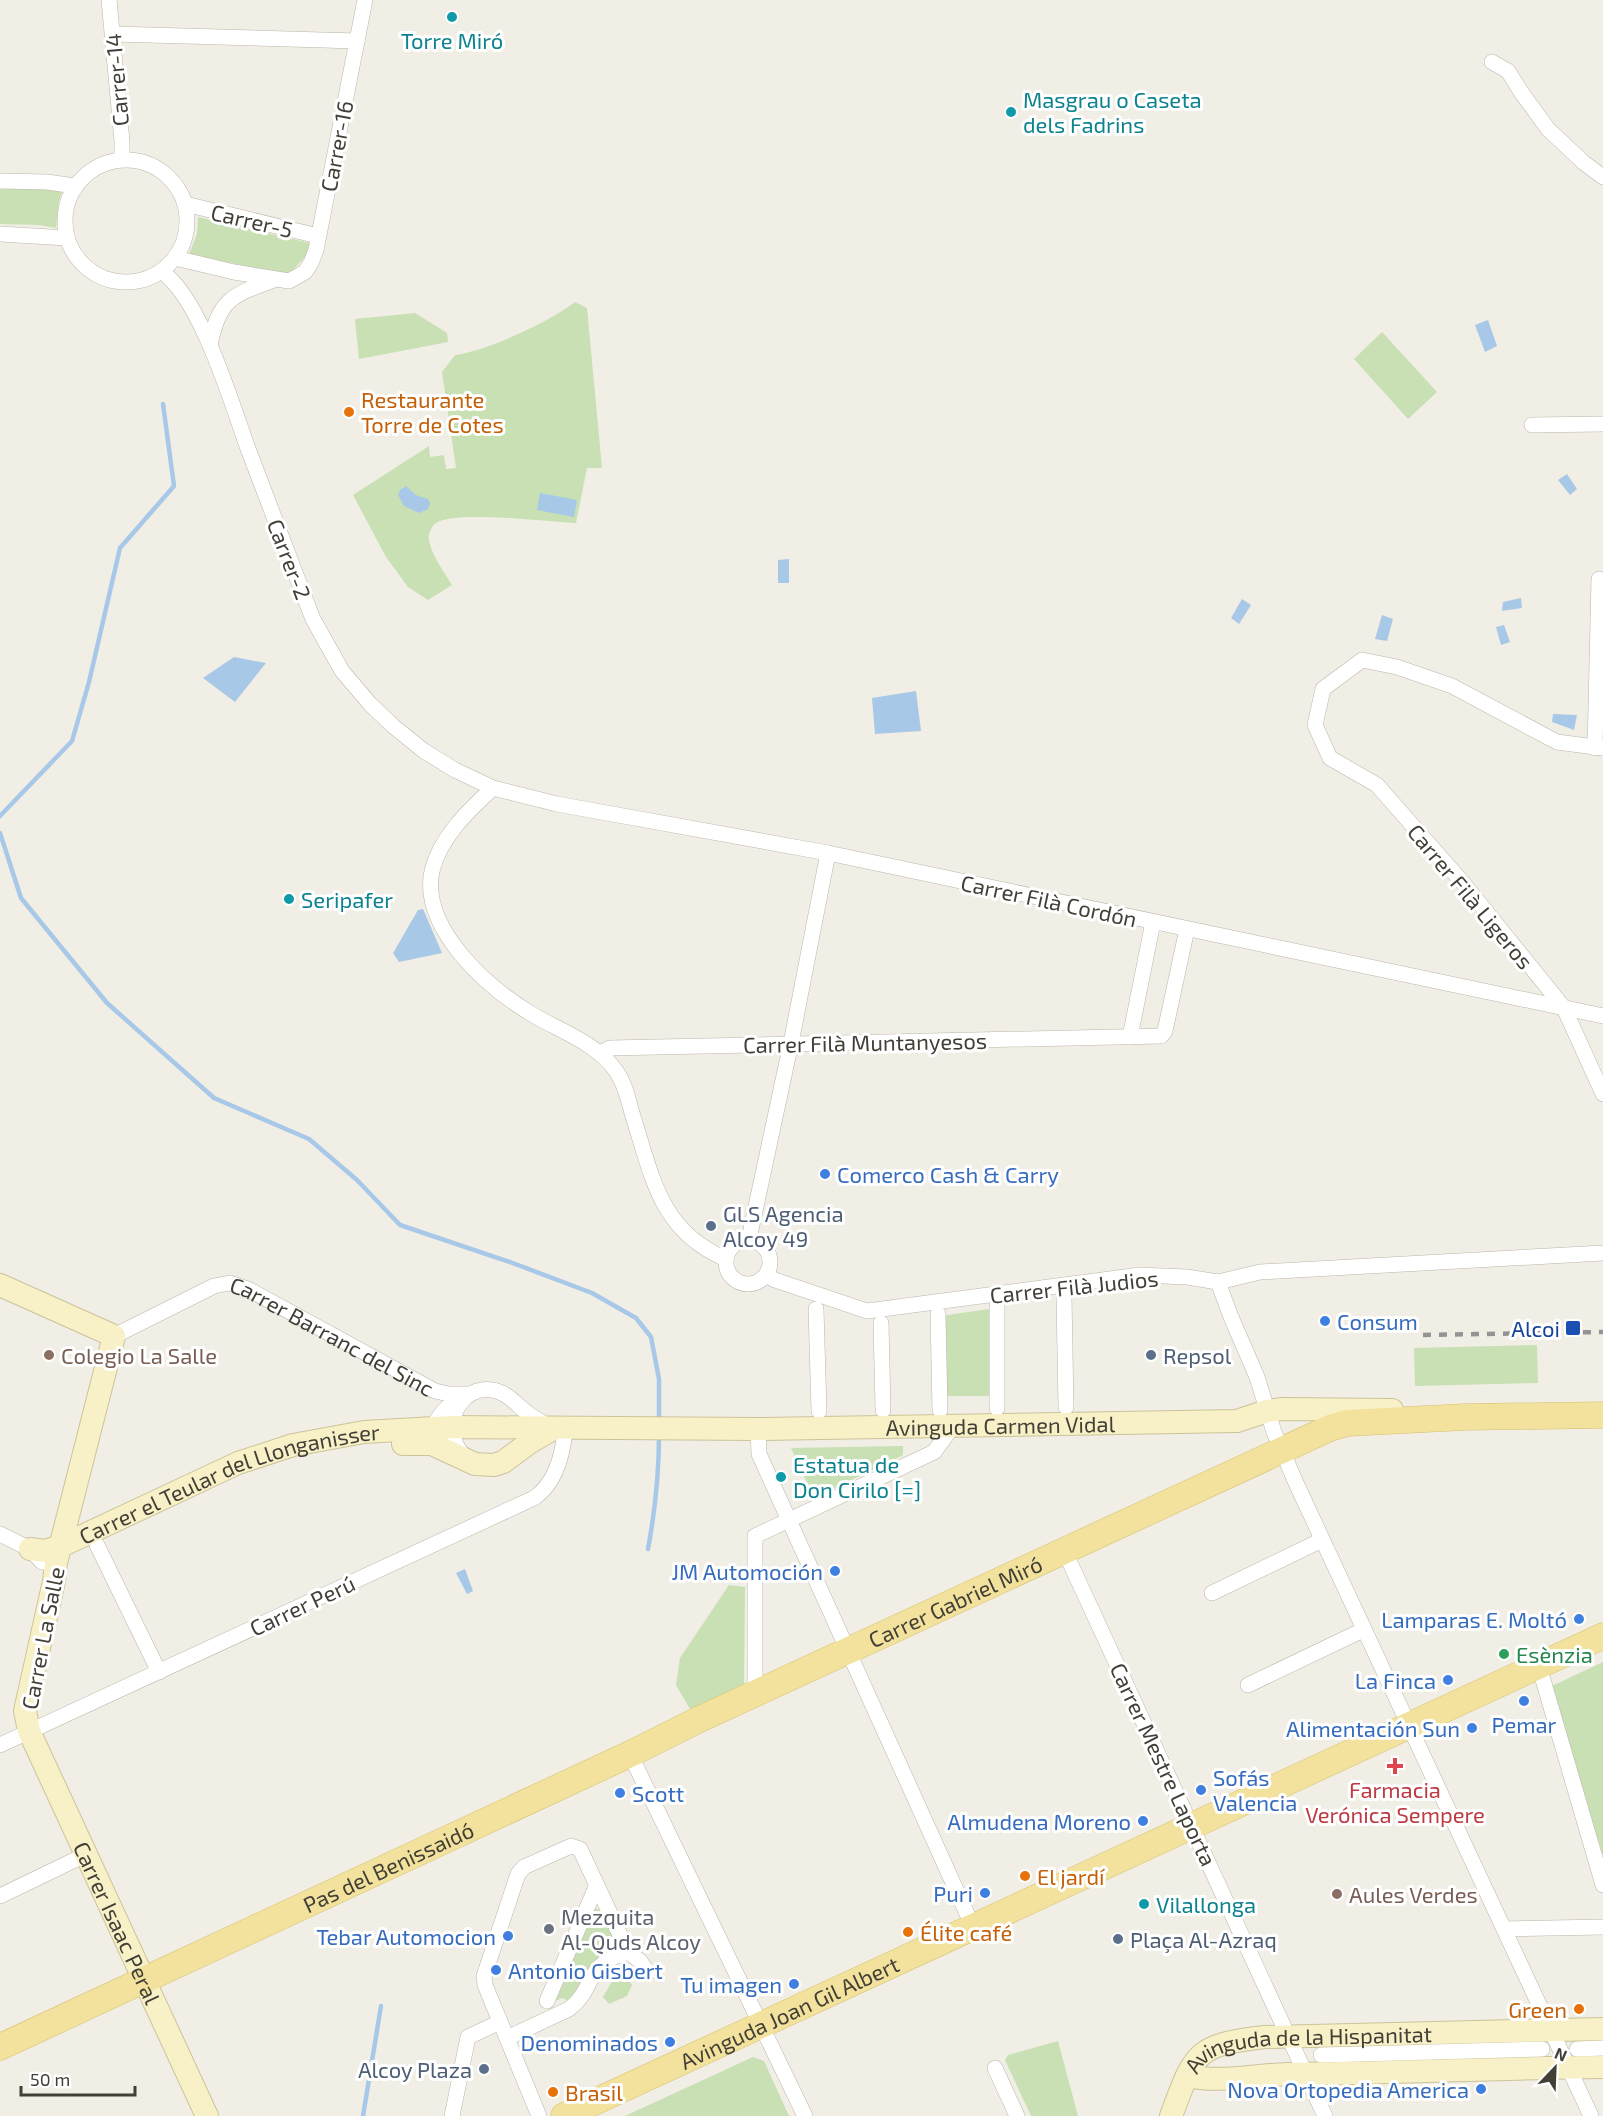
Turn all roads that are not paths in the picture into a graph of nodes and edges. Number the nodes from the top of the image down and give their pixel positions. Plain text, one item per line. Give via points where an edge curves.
1 (109, 0) edge
2 (365, 0) edge
3 (112, 34) junction
4 (357, 41) junction
5 (1491, 62) dead end
6 (122, 159) junction
7 (1603, 177) edge
8 (0, 181) edge
9 (75, 186) junction
10 (185, 204) junction
11 (0, 234) edge
12 (318, 236) junction
13 (67, 238) junction
14 (175, 258) junction
15 (160, 271) junction
16 (282, 280) junction
17 (210, 345) junction
18 (1603, 424) edge
19 (1532, 425) dead end
20 (1599, 579) dead end
21 (1599, 748) edge
22 (493, 788) junction
23 (828, 854) junction
24 (1153, 922) junction
25 (1187, 929) junction
26 (1564, 1008) junction
27 (1603, 1016) edge
28 (1130, 1037) junction
29 (792, 1043) junction
30 (600, 1053) junction
31 (1603, 1094) edge
32 (749, 1239) junction
33 (1603, 1253) edge
34 (726, 1259) junction
35 (766, 1275) junction
36 (1218, 1281) junction
37 (0, 1285) edge
38 (1064, 1296) dead end
39 (997, 1306) dead end
40 (816, 1309) dead end
41 (938, 1314) dead end
42 (881, 1323) dead end
43 (114, 1336) junction
44 (466, 1397) junction
45 (516, 1404) junction
46 (997, 1407) dead end
47 (1066, 1407) dead end
48 (883, 1410) dead end
49 (819, 1411) dead end
50 (1267, 1411) junction
51 (1603, 1415) edge
52 (1491, 1416) junction
53 (946, 1418) junction
54 (522, 1427) junction
55 (442, 1428) junction
56 (559, 1429) junction
57 (758, 1429) junction
58 (1281, 1450) junction
59 (511, 1456) junction
60 (466, 1459) junction
61 (789, 1520) junction
62 (0, 1534) edge
63 (1322, 1540) junction
64 (97, 1545) junction
65 (30, 1550) joint
66 (1065, 1552) junction
67 (58, 1555) junction
68 (1212, 1593) dead end
69 (1364, 1630) junction
70 (1603, 1636) edge
71 (848, 1650) junction
72 (1539, 1666) junction
73 (159, 1672) junction
74 (1248, 1685) dead end
75 (755, 1693) junction
76 (1409, 1726) junction
77 (29, 1731) junction
78 (0, 1745) edge
79 (630, 1754) junction
80 (1193, 1826) junction
81 (87, 1854) junction
82 (1603, 1885) edge
83 (596, 1887) junction
84 (0, 1896) edge
85 (1603, 1926) edge
86 (973, 1927) junction
87 (1504, 1929) junction
88 (628, 1952) junction
89 (648, 1973) dead end
90 (145, 1980) junction
91 (547, 2001) dead end
92 (500, 2022) junction
93 (762, 2025) junction
94 (1603, 2029) edge
95 (1288, 2036) junction
96 (507, 2038) junction
97 (1547, 2039) junction
98 (0, 2047) edge
99 (1603, 2048) edge
100 (1321, 2055) dead end
101 (1572, 2058) junction
102 (1603, 2067) edge
103 (995, 2068) dead end
104 (1307, 2074) junction
105 (1186, 2076) junction
106 (207, 2116) edge
107 (452, 2116) edge
108 (539, 2116) edge
109 (564, 2116) edge
110 (805, 2116) edge
111 (1017, 2116) edge
112 (1171, 2116) edge
113 (1325, 2116) edge
114 (1591, 2116) edge

1 - 3 street, Carrer-14
2 - 4 street, Carrer-16
3 - 4 street
3 - 6 street, Carrer-14
4 - 12 street, Carrer-16
5 - 7 street via 1508,70 1548,129
6 - 9 street via 103,164
6 - 10 street via 161,170 176,185
8 - 9 street
9 - 13 street via 65,210
10 - 12 street, Carrer-5
10 - 14 street via 184,241
11 - 13 street
12 - 16 street, Carrer-16 via 309,267 301,275
13 - 15 street via 75,256 105,278 124,282
14 - 15 street
14 - 16 street
15 - 17 street, Carrer-2 via 188,303
16 - 17 street, Carrer-16 via 237,294 223,307
17 - 22 street, Carrer-2 via 304,596 342,671 377,711 424,751
18 - 19 street
20 - 21 street
21 - 26 street, Carrer Filà Ligeros via 1557,742 1452,686 1362,660 1323,689 1315,725 1330,758 1377,785 1464,884
22 - 23 street, Carrer Filà Cordón via 557,804
22 - 30 street via 458,824 437,856 431,891 436,914 461,954 488,983 531,1014
23 - 24 street, Carrer Filà Cordón
23 - 29 street
24 - 25 street, Carrer Filà Cordón
24 - 28 street
25 - 26 street, Carrer Filà Cordón
25 - 28 street, Carrer Filà Muntanyesos via 1165,1031 1161,1036
26 - 27 street, Carrer Filà Cordón
26 - 31 street, Carrer Filà Ligeros
28 - 29 street, Carrer Filà Muntanyesos
29 - 30 street, Carrer Filà Muntanyesos via 610,1048
29 - 32 street
30 - 34 street via 622,1082 653,1180 667,1210 690,1239
32 - 34 street via 732,1247
32 - 35 street via 761,1244 769,1254
33 - 36 street, Carrer Filà Judios via 1260,1272
34 - 35 street via 732,1277 743,1283 756,1282
35 - 36 street, Carrer Filà Judios via 867,1311 1140,1275
36 - 50 street
37 - 43 street
38 - 47 street
39 - 46 street
40 - 49 street
41 - 53 street
42 - 48 street
43 - 44 street, Carrer Barranc del Sinc via 214,1286 230,1283 248,1288 435,1391
43 - 67 street, Carrer La Salle
44 - 45 street via 491,1389 502,1392
44 - 55 street
45 - 54 street
45 - 56 street
50 - 52 street, Avinguda Carmen Vidal via 1459,1408
50 - 53 street, Avinguda Carmen Vidal via 1237,1421
50 - 58 street
51 - 52 main road, Carrer Gabriel Miró
52 - 58 main road, Carrer Gabriel Miró via 1347,1423
53 - 57 street, Avinguda Carmen Vidal
53 - 61 street via 934,1452
54 - 55 street, Carrer el Teular del Llonganisser
54 - 56 street, Carrer el Teular del Llonganisser
54 - 59 street
55 - 60 street
55 - 67 street, Carrer el Teular del Llonganisser via 345,1435 275,1450 214,1473
56 - 57 street, Avinguda Carmen Vidal
56 - 59 street, Carrer el Teular del Llonganisser
56 - 73 street, Carrer Perú via 563,1450 558,1465 545,1488 534,1498
57 - 61 street via 759,1454
58 - 63 street
58 - 66 main road, Carrer Gabriel Miró
59 - 60 street, Carrer el Teular del Llonganisser via 494,1466
60 - 64 street, Carrer el Teular del Llonganisser via 426,1443 361,1447 314,1456 252,1474
61 - 71 street
61 - 75 street via 755,1536
62 - 65 street
63 - 68 street
63 - 69 street
64 - 67 street, Carrer el Teular del Llonganisser
64 - 73 street
65 - 67 street, Carrer el Teular del Llonganisser
66 - 71 main road, Carrer Gabriel Miró
66 - 80 street, Carrer Mestre Laporta
67 - 77 street, Carrer La Salle via 25,1711
69 - 74 street
69 - 76 street
70 - 72 main road, Avinguda Joan Gil Albert
71 - 75 main road, Carrer Gabriel Miró
71 - 86 street
72 - 76 main road, Avinguda Joan Gil Albert
72 - 82 street
73 - 77 street, Carrer Perú
75 - 79 main road, Carrer Gabriel Miró
76 - 80 main road, Avinguda Joan Gil Albert
76 - 87 street
77 - 78 street, Carrer Perú
77 - 81 street, Carrer Isaac Peral
79 - 90 main road, Pas del Benissaidó
79 - 93 street
80 - 86 main road, Avinguda Joan Gil Albert
80 - 95 street, Carrer Mestre Laporta
81 - 84 street
81 - 90 street, Carrer Isaac Peral
83 - 88 street
83 - 91 street
83 - 92 street via 580,1849 571,1846 524,1867 518,1874 484,1976
85 - 87 street
86 - 93 main road, Avinguda Joan Gil Albert
87 - 97 street
88 - 89 street
88 - 96 street via 597,1968 569,2009
90 - 98 main road, Pas del Benissaidó
90 - 106 street, Carrer Isaac Peral
92 - 96 street
92 - 107 street via 468,2037
93 - 109 main road, Avinguda Joan Gil Albert
93 - 110 street
94 - 97 street, Avinguda de la Hispanitat
95 - 97 street, Avinguda de la Hispanitat
95 - 104 street, Carrer Mestre Laporta
95 - 105 street, Avinguda de la Hispanitat via 1216,2045 1198,2056
96 - 108 street
97 - 100 street, Avinguda de la Hispanitat
97 - 101 street
99 - 101 street, Avinguda de la Hispanitat
101 - 102 street, Avinguda de la Hispanitat
101 - 104 street, Avinguda de la Hispanitat
101 - 114 street
103 - 111 street
104 - 105 street, Avinguda de la Hispanitat via 1201,2079
104 - 113 street, Carrer Mestre Laporta
105 - 112 street

